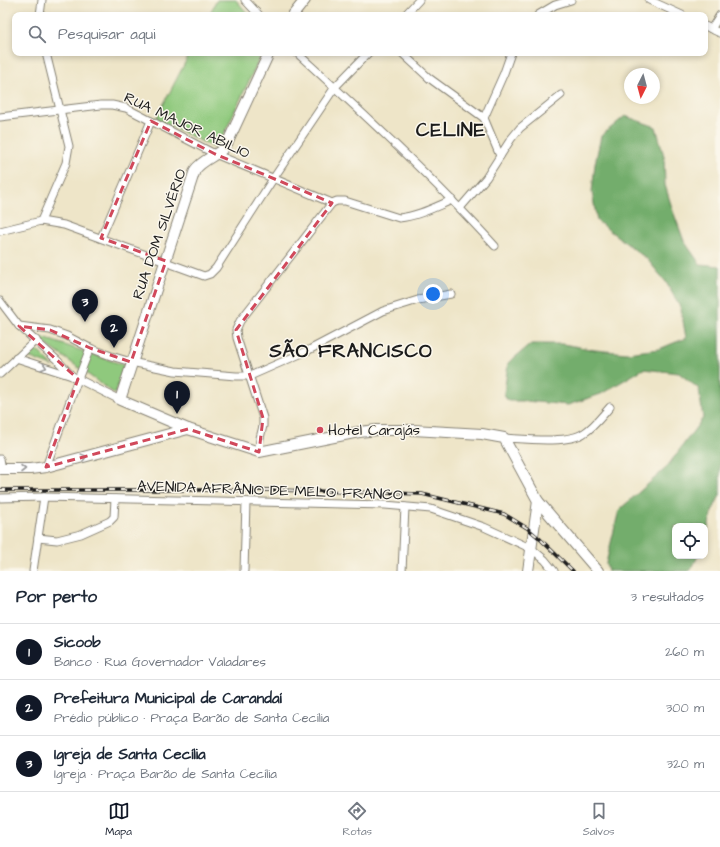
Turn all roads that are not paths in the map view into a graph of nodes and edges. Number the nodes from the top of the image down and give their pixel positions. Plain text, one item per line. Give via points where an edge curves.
1 (42, 0) edge
2 (245, 0) edge
3 (305, 0) edge
4 (419, 0) edge
5 (571, 0) edge
6 (649, 0) edge
7 (40, 12) edge
8 (256, 12) edge
9 (296, 12) edge
10 (408, 12) edge
11 (543, 12) edge
12 (675, 12) edge
13 (720, 15) edge
14 (708, 28) edge
15 (720, 33) edge
16 (47, 56) edge
17 (268, 56) edge
18 (300, 56) edge
19 (365, 56) edge
20 (405, 56) edge
21 (510, 56) edge
22 (335, 88) junction
23 (561, 95) dead end
24 (59, 110) junction
25 (0, 117) edge
26 (484, 118) junction
27 (151, 121) junction
28 (215, 154) junction
29 (500, 156) junction
30 (273, 179) junction
31 (452, 200) junction
32 (332, 204) junction
33 (460, 208) junction
34 (42, 221) junction
35 (0, 231) edge
36 (101, 238) junction
37 (495, 246) dead end
38 (166, 261) junction
39 (451, 294) dead end
40 (0, 301) edge
41 (19, 326) junction
42 (36, 340) junction
43 (90, 348) junction
44 (16, 358) junction
45 (131, 362) junction
46 (0, 374) edge
47 (250, 376) junction
48 (75, 377) junction
49 (120, 400) junction
50 (610, 407) dead end
51 (188, 429) junction
52 (504, 438) junction
53 (259, 452) junction
54 (1, 466) edge
55 (46, 467) junction
56 (44, 497) junction
57 (0, 498) edge
58 (116, 499) junction
59 (538, 501) junction
60 (246, 502) junction
61 (405, 507) junction
62 (38, 538) junction
63 (532, 549) junction
64 (33, 571) edge
65 (244, 571) edge
66 (402, 571) edge
67 (528, 571) edge
68 (554, 571) edge
69 (598, 571) edge

1 - 7 street
2 - 8 street
3 - 9 main road
4 - 10 street
5 - 11 street
6 - 12 street
13 - 14 street
14 - 15 street
16 - 24 street
17 - 28 main road, RUA DOM SILVÉRIO via 226,146
18 - 22 street
19 - 22 street
20 - 26 street via 429,78
21 - 26 street
22 - 30 street
22 - 31 street
23 - 29 street via 520,128
24 - 25 street, RUA MAJOR ABILIO
24 - 27 street, RUA MAJOR ABILIO via 112,105 126,108
24 - 34 street via 67,136 68,154
26 - 29 street
27 - 28 street, RUA MAJOR ABILIO
27 - 36 street
28 - 30 street, RUA MAJOR ABILIO
28 - 38 main road, RUA DOM SILVÉRIO via 195,170
29 - 33 street via 483,183
30 - 32 street, RUA MAJOR ABILIO
30 - 38 street via 210,274 204,276
31 - 32 street via 421,213 400,218 346,201
31 - 33 street
32 - 47 street via 240,321 236,330 237,338
33 - 37 street
34 - 35 street
34 - 36 street via 64,225
36 - 38 street
38 - 45 main road, RUA DOM SILVÉRIO
39 - 47 street via 418,300 383,311
40 - 41 street
41 - 42 street
41 - 43 street via 50,330
42 - 44 street
42 - 48 street
43 - 45 street
43 - 48 street
44 - 46 street
44 -> 48 street
45 - 47 street via 175,371
45 - 49 main road, RUA DOM SILVÉRIO
47 - 53 street via 263,418
48 - 49 street
48 - 55 street
49 - 51 main road
50 - 52 street via 589,430 577,437
51 - 53 main road
55 -> 51 main road
52 - 53 main road via 482,434 377,430
52 - 59 main road
54 -> 55 main road via 30,470
56 - 57 street, AVENIDA AFRÂNIO DE MELO FRANCO
56 - 58 street, AVENIDA AFRÂNIO DE MELO FRANCO
56 - 62 street
58 - 60 street, AVENIDA AFRÂNIO DE MELO FRANCO
58 - 62 street via 114,516 110,521 81,534 57,540
59 - 63 main road
59 - 69 main road
60 - 61 street, AVENIDA AFRÂNIO DE MELO FRANCO
60 - 65 street
61 - 63 street, AVENIDA AFRÂNIO DE MELO FRANCO via 431,510 463,519
61 - 66 street
62 - 64 street
63 - 67 main road
63 - 68 street, AVENIDA AFRÂNIO DE MELO FRANCO

